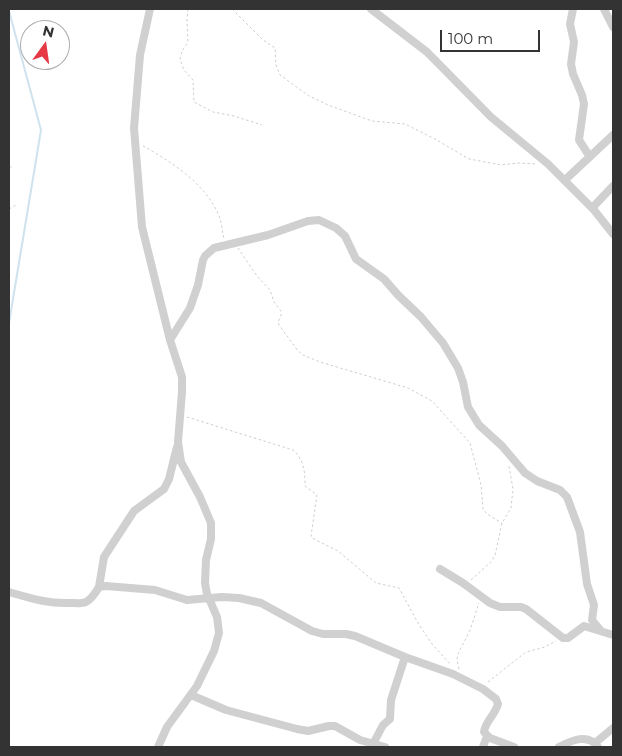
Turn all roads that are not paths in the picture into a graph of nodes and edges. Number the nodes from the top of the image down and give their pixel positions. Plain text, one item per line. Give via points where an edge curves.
1 (150, 9) edge
2 (372, 9) edge
3 (572, 9) edge
4 (604, 9) edge
5 (613, 27) edge
6 (613, 135) edge
7 (590, 157) junction
8 (565, 180) junction
9 (613, 186) edge
10 (592, 208) junction
11 (613, 234) edge
12 (170, 340) junction
13 (178, 442) junction
14 (440, 569) dead end
15 (99, 587) junction
16 (9, 592) edge
17 (209, 597) junction
18 (602, 631) junction
19 (613, 635) edge
20 (405, 657) junction
21 (191, 695) junction
22 (613, 728) edge
23 (486, 736) junction
24 (373, 744) junction
25 (596, 745) edge
26 (509, 746) edge
27 (158, 747) edge
28 (385, 747) edge
29 (483, 747) edge
30 (559, 747) edge

1 - 12 street via 140,55 134,128 142,227
2 - 8 street via 427,52 491,116
3 - 7 street via 570,24 574,42 571,64 584,104 579,140
4 - 5 street
6 - 7 street
7 - 8 street
8 - 10 street
9 - 10 street
10 - 11 street
12 - 13 street via 182,377
12 - 18 street via 190,308 205,256 214,248 308,221 324,222 342,232 356,259 392,287 443,343 462,376 471,414 479,425 530,477 560,490 567,497 580,532 587,584 594,605 592,620
13 - 15 street via 164,489 130,516 104,557
13 - 17 street via 181,462 211,523 205,570
14 - 18 street via 481,598 500,607 526,609 563,638 584,626
15 - 16 street via 86,602 79,603 42,602
15 - 17 street via 155,590 193,600
17 - 20 street via 261,603 312,630 323,634 350,634
17 - 21 street via 219,633 214,651
18 - 19 street
20 - 23 street via 469,681 496,699 495,712 484,728
20 - 24 street via 391,700 390,719
21 - 24 street via 226,710 297,729 308,731 336,726
21 - 27 street via 167,726
22 - 25 street
23 - 26 street
23 - 29 street
24 - 28 street
25 - 30 street via 588,739 578,739

